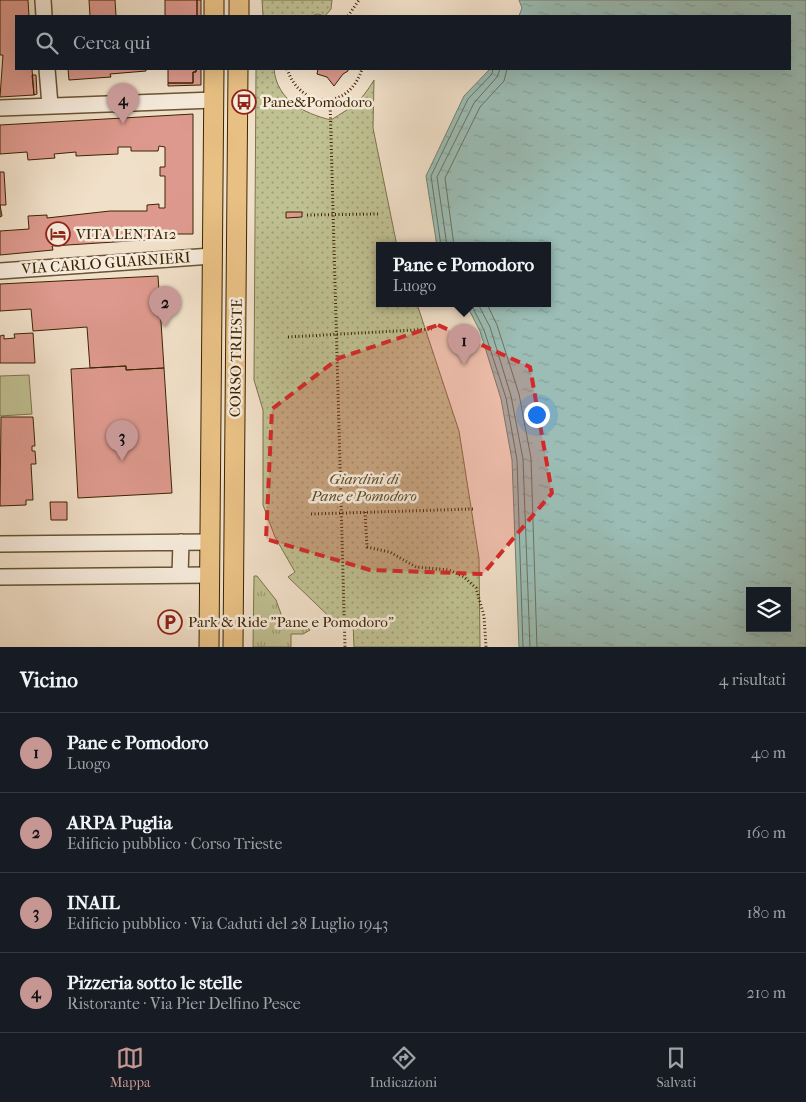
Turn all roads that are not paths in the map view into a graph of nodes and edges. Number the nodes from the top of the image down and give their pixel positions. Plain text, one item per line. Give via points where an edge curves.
1 (43, 0) edge
2 (214, 0) edge
3 (239, 0) edge
4 (44, 15) edge
5 (214, 15) edge
6 (239, 15) edge
7 (47, 70) edge
8 (214, 70) edge
9 (238, 70) edge
10 (214, 100) junction
11 (50, 106) junction
12 (0, 108) edge
13 (212, 256) junction
14 (0, 271) edge
15 (181, 542) junction
16 (210, 542) junction
17 (0, 544) edge
18 (210, 575) junction
19 (180, 576) junction
20 (0, 577) edge
21 (209, 647) edge
22 (233, 647) edge

1 - 4 street
2 - 5 main road
3 - 6 main road
7 - 11 street
8 - 10 main road, CORSO TRIESTE
9 - 22 main road, CORSO TRIESTE
10 - 11 street
10 - 13 main road, CORSO TRIESTE
11 - 12 street
13 - 14 street, VIA CARLO GUARNIERI
13 - 16 main road, CORSO TRIESTE
15 - 16 street
15 - 17 street
15 - 19 street
16 - 18 main road, CORSO TRIESTE
18 - 19 street
18 - 21 main road, CORSO TRIESTE
19 - 20 street

